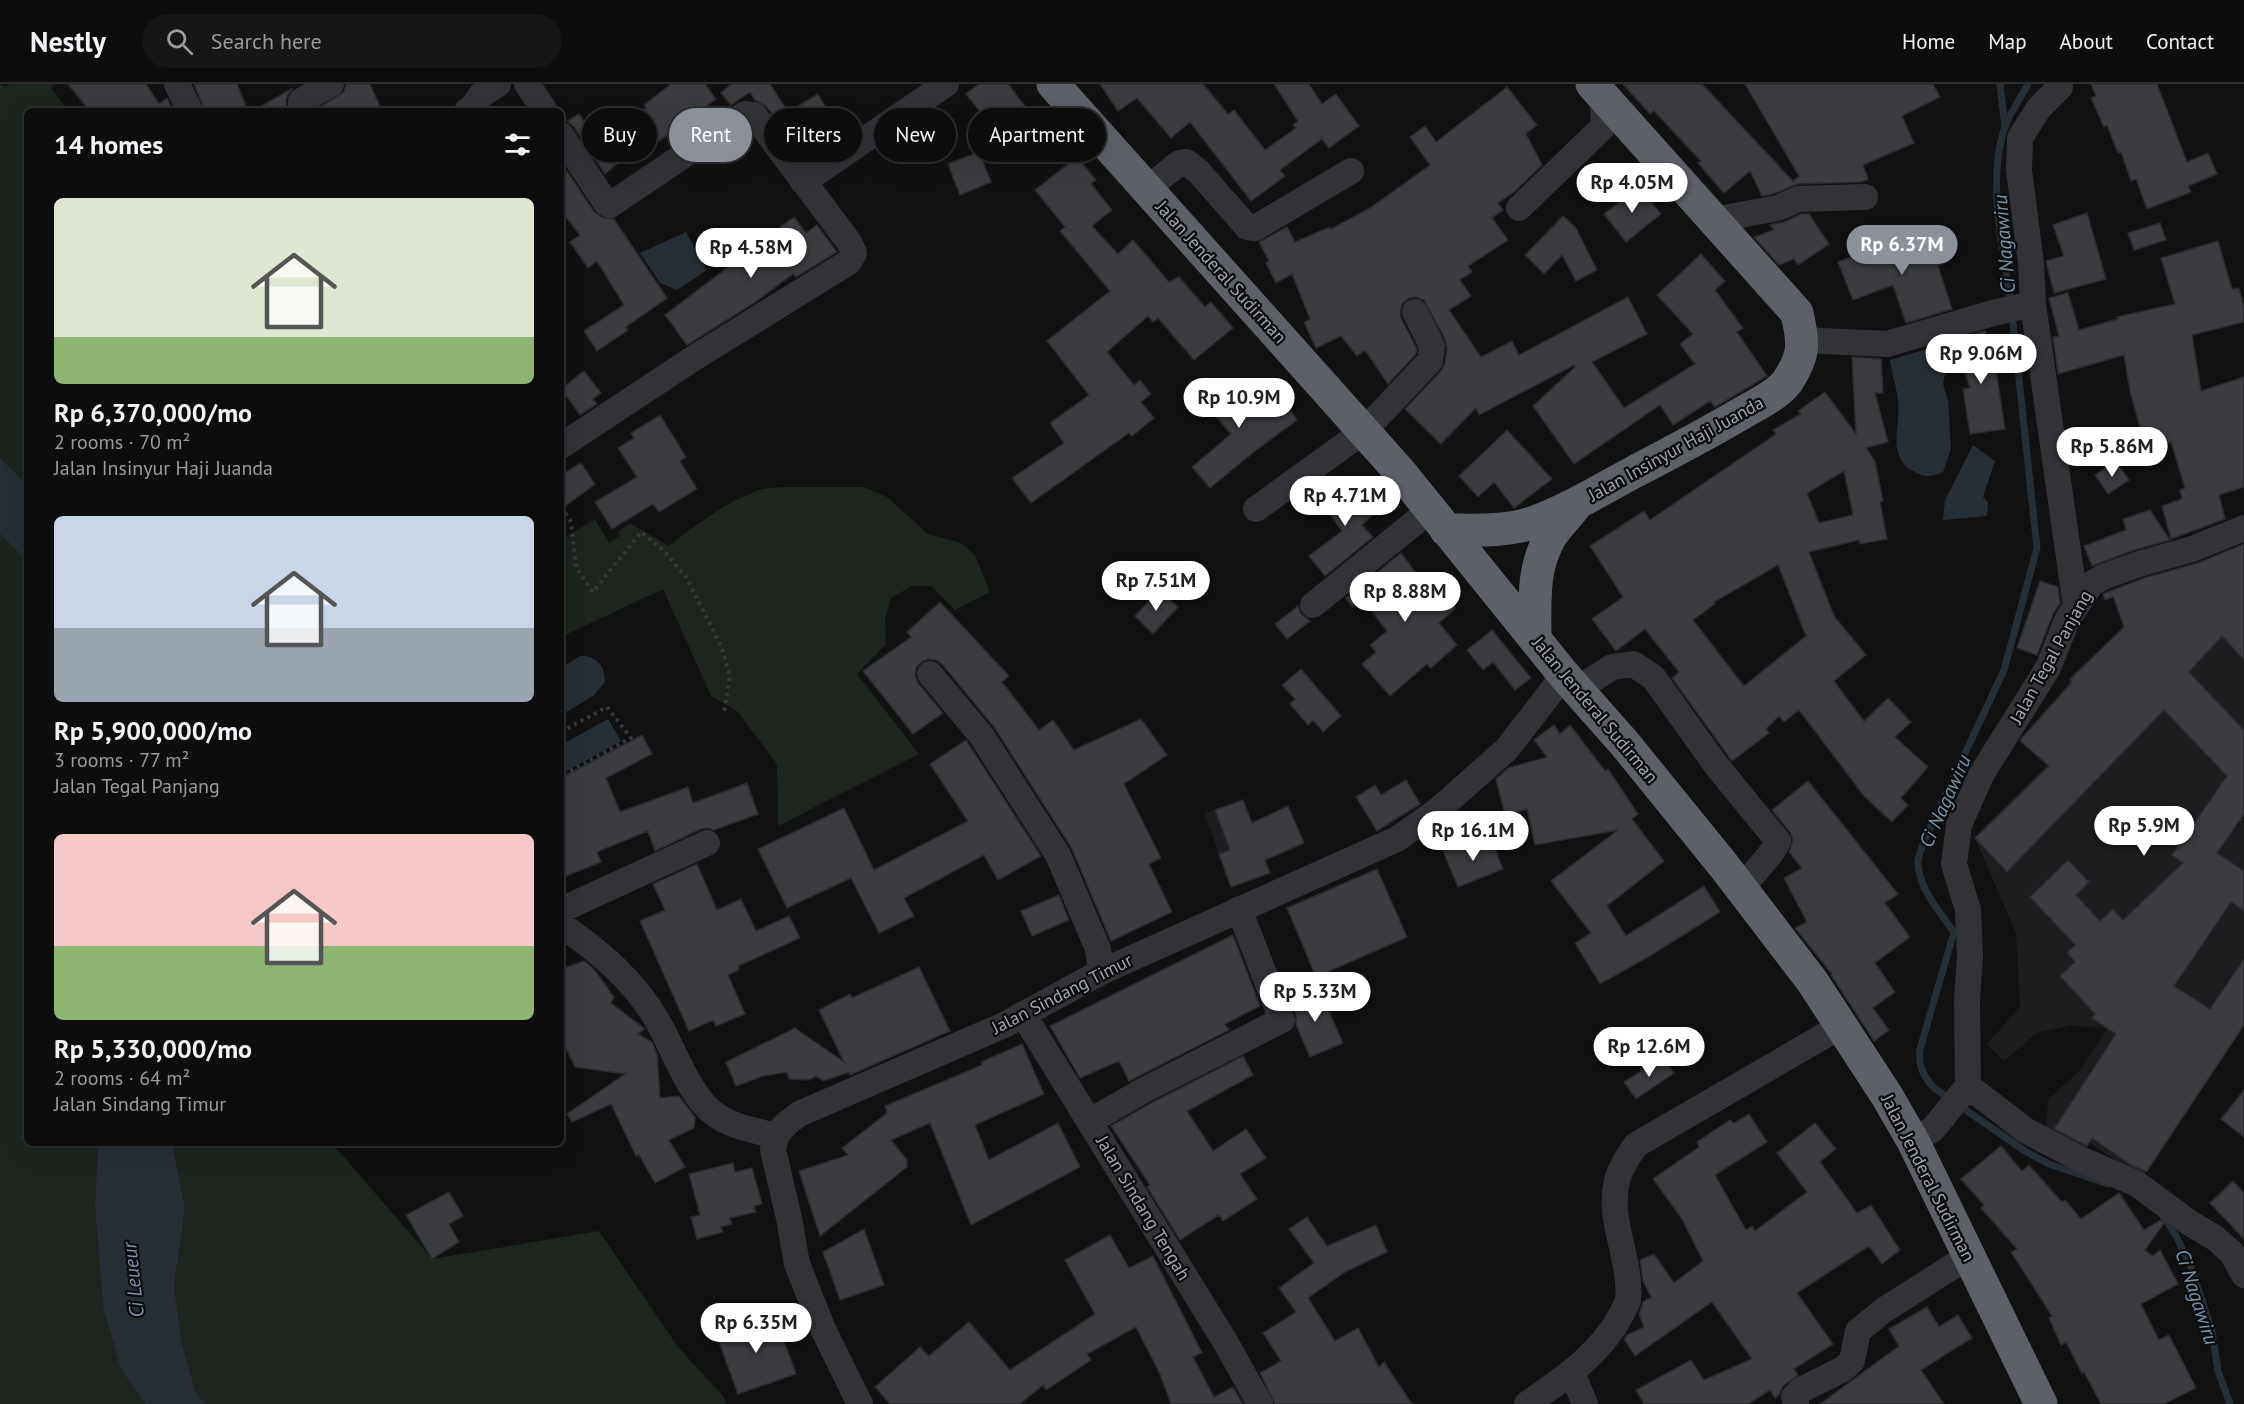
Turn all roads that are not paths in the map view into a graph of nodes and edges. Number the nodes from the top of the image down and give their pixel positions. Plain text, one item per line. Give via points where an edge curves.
1 (177, 84) edge
2 (331, 84) edge
3 (498, 84) edge
4 (527, 84) edge
5 (946, 84) edge
6 (1053, 84) edge
7 (2060, 87) dead end
8 (1599, 91) edge
9 (189, 108) edge
10 (302, 108) edge
11 (472, 108) edge
12 (543, 108) edge
13 (564, 140) edge
14 (1351, 171) dead end
15 (803, 182) junction
16 (1147, 189) junction
17 (1865, 197) dead end
18 (1519, 208) dead end
19 (1714, 220) junction
20 (2030, 305) junction
21 (1415, 312) dead end
22 (1803, 340) junction
23 (1364, 431) junction
24 (564, 444) edge
25 (1576, 505) junction
26 (1256, 508) dead end
27 (1438, 520) junction
28 (2244, 528) edge
29 (1313, 605) dead end
30 (2076, 607) junction
31 (1535, 637) junction
32 (930, 674) dead end
33 (1571, 682) junction
34 (707, 843) dead end
35 (1741, 889) junction
36 (564, 908) edge
37 (1239, 909) junction
38 (564, 927) edge
39 (1101, 972) junction
40 (1023, 1014) junction
41 (1841, 1026) junction
42 (1962, 1094) junction
43 (1090, 1121) junction
44 (1923, 1135) junction
45 (776, 1136) junction
46 (1969, 1256) junction
47 (2244, 1275) edge
48 (1572, 1373) junction
49 (860, 1404) edge
50 (1260, 1404) edge
51 (1527, 1404) edge
52 (1585, 1404) edge
53 (1796, 1404) edge
54 (2041, 1404) edge

1 - 9 street
2 - 10 street via 301,101
3 - 11 street via 481,95
4 - 12 street
5 - 15 street
6 - 16 highway, Jalan Jenderal Sudirman
7 - 20 street via 2039,108 2020,138 2019,170 2031,263
8 - 18 street via 1602,128
8 - 19 highway
13 - 15 street via 610,205 748,113 754,115
14 - 16 street via 1255,228 1247,227 1186,162 1179,163
15 - 24 street via 849,242 854,253 849,262
16 - 23 highway, Jalan Jenderal Sudirman
17 - 19 street via 1798,199 1778,208
19 - 22 highway via 1797,313
20 - 22 street via 1887,344
20 - 30 street
21 - 23 street via 1432,346 1430,361
22 - 25 highway, Jalan Insinyur Haji Juanda via 1801,355 1785,385 1766,399
23 - 26 street
23 - 27 highway, Jalan Jenderal Sudirman
25 - 27 highway, Jalan Insinyur Haji Juanda via 1503,530
25 - 31 highway via 1551,536 1534,584
27 - 29 street
27 - 31 highway, Jalan Jenderal Sudirman
28 - 30 street, Jalan Tegal Panjang via 2103,577 2091,584
30 - 42 street, Jalan Tegal Panjang via 2048,668 1981,776 1959,825 1954,864 1968,910 1970,956
31 - 33 highway, Jalan Jenderal Sudirman
32 - 39 street via 981,735 1058,855 1098,949
33 - 35 highway, Jalan Jenderal Sudirman
33 - 35 street, Jalan Sindang Timur via 1633,664 1653,677 1716,765 1778,841
33 - 37 street, Jalan Sindang Timur via 1507,749 1438,810 1397,839
34 - 36 street
35 - 41 highway, Jalan Jenderal Sudirman via 1812,981
37 - 39 street, Jalan Sindang Timur
37 - 43 street via 1282,1020
38 - 45 street via 604,956 644,1000 699,1100 735,1126
39 - 40 street, Jalan Sindang Timur
40 - 43 street, Jalan Sindang Tengah
40 - 45 street, Jalan Sindang Timur via 799,1114
41 - 44 highway, Jalan Jenderal Sudirman via 1887,1096
41 - 48 street via 1636,1145 1624,1163 1615,1198 1628,1302 1617,1323
42 - 44 street
42 - 47 street via 2080,1159 2137,1184 2214,1238 2232,1254
43 - 50 street, Jalan Sindang Tengah
44 - 46 highway, Jalan Jenderal Sudirman
45 - 49 street via 774,1150 797,1264
46 - 53 street via 1884,1310 1858,1332 1852,1361 1801,1390 1794,1397
46 - 54 highway, Jalan Jenderal Sudirman
48 - 51 street
48 - 52 street

